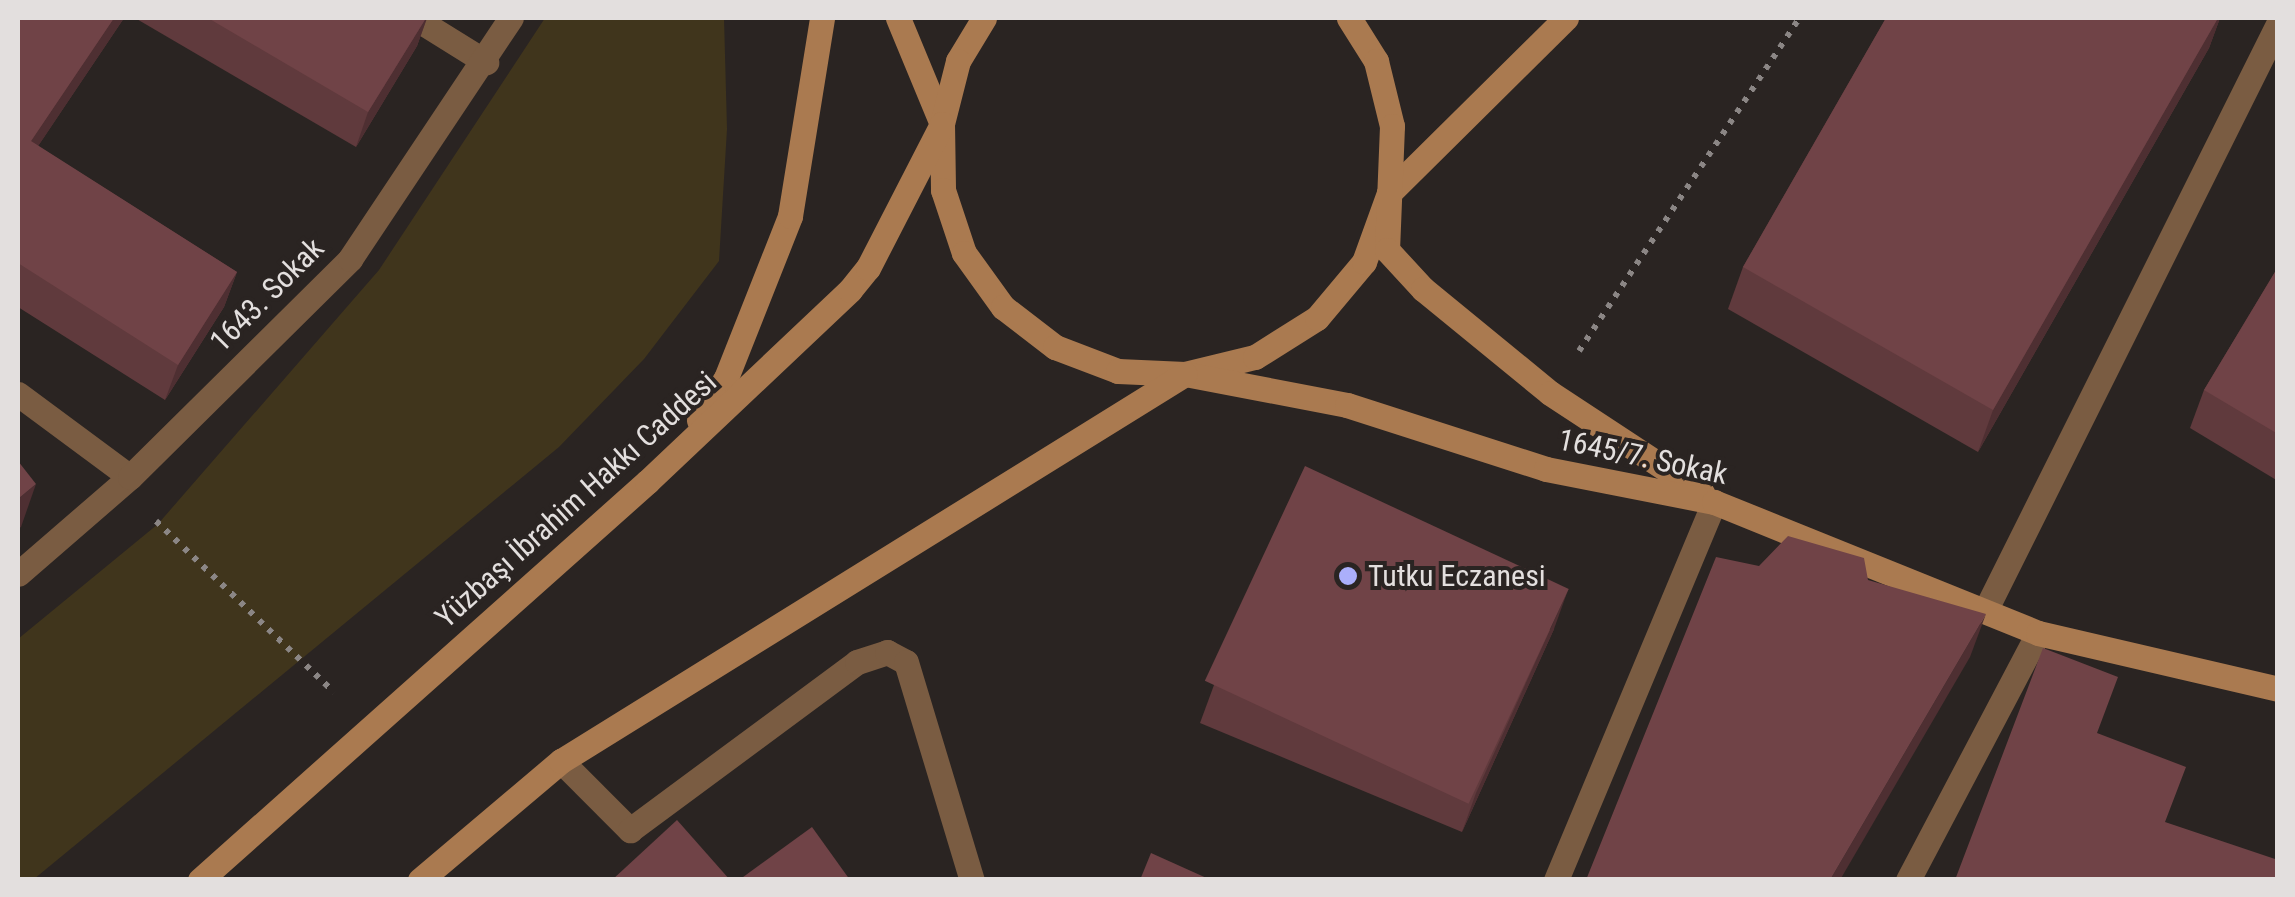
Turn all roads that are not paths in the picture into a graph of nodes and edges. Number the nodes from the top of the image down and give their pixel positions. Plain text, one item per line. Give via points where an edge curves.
1 (415, 18) edge
2 (510, 18) edge
3 (822, 18) edge
4 (898, 18) edge
5 (984, 18) edge
6 (1350, 18) edge
7 (1566, 18) edge
8 (2278, 24) edge
9 (486, 62) junction
10 (942, 124) junction
11 (1389, 193) junction
12 (1184, 374) junction
13 (18, 394) edge
14 (678, 454) junction
15 (130, 477) junction
16 (1714, 502) junction
17 (18, 574) edge
18 (1985, 611) junction
19 (2038, 633) junction
20 (2278, 690) edge
21 (561, 761) junction
22 (200, 880) edge
23 (420, 880) edge
24 (972, 880) edge
25 (1556, 880) edge
26 (1908, 880) edge

1 - 9 street
2 - 9 street, 1643. Sokak
3 - 14 main road via 790,216 726,378
4 - 10 main road
5 - 10 main road via 958,61
6 - 11 main road via 1376,61 1392,126
7 - 11 main road
8 - 18 street
9 - 15 street, 1643. Sokak via 350,259
10 - 12 main road via 943,190 964,253 1003,307 1055,347 1118,371
10 - 14 main road, Yüzbaşı İbrahim Hakkı Caddesi via 868,268
11 - 12 main road via 1364,262 1317,318 1255,357
11 - 16 main road via 1387,250 1423,289 1550,393
12 - 16 main road, 1645/7. Sokak via 1347,405 1546,470
12 - 21 main road
13 - 15 street
14 - 22 main road, Yüzbaşı İbrahim Hakkı Caddesi
15 - 17 street, 1643. Sokak
16 - 18 main road, 1645/7. Sokak
16 - 25 street
18 - 19 main road, 1645/7. Sokak
19 - 20 main road, 1645/7. Sokak
19 - 26 street
21 - 23 main road
21 - 24 street via 630,830 858,662 887,652 906,662

